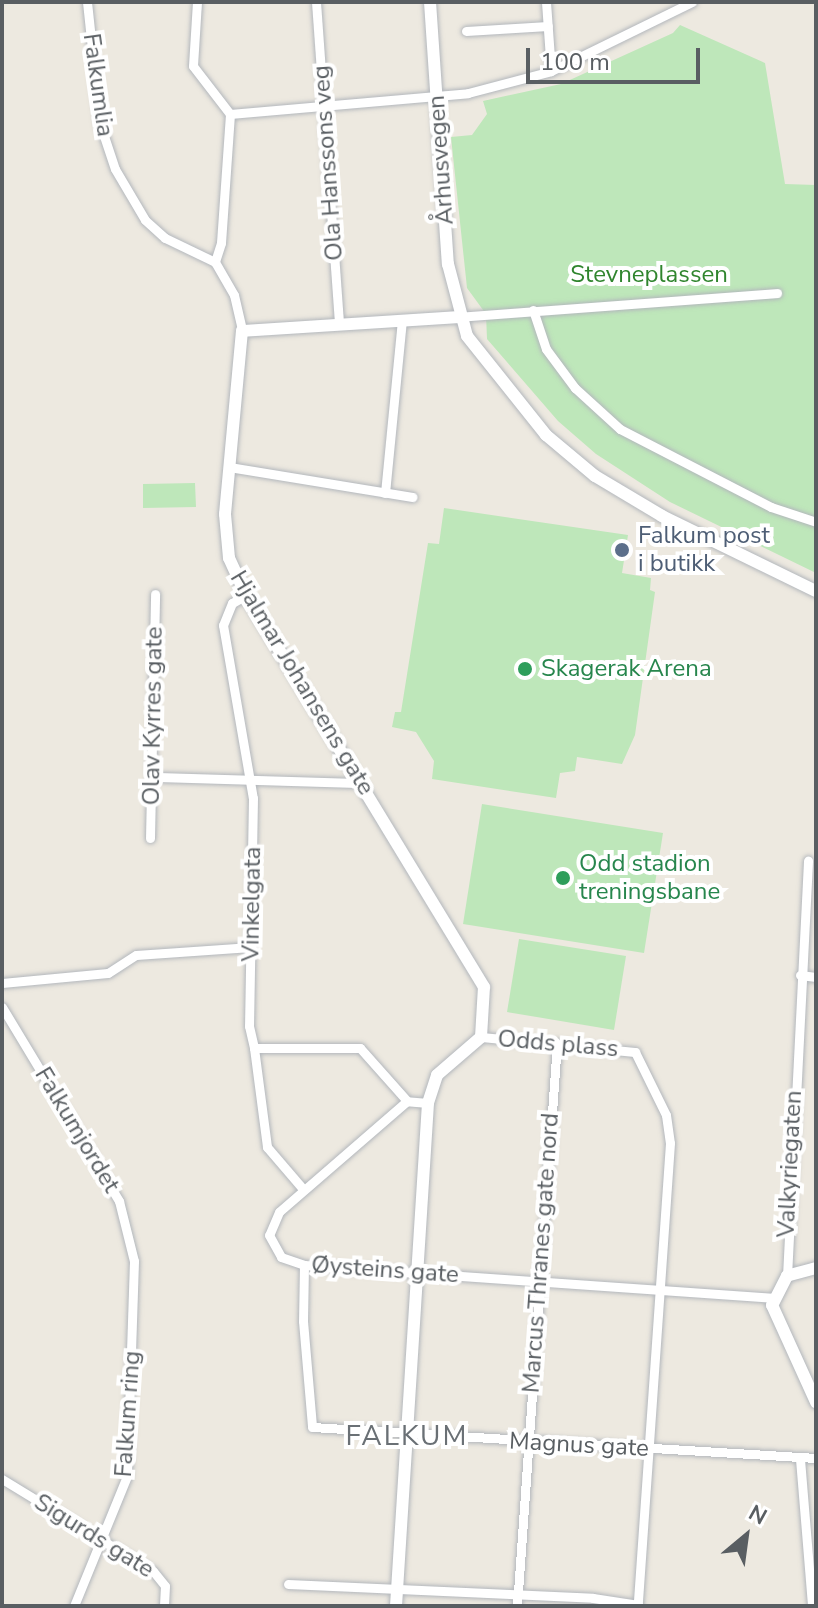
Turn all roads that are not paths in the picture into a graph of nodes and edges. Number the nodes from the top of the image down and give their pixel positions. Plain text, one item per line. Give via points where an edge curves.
1 (87, 2) edge
2 (197, 2) edge
3 (316, 2) edge
4 (430, 2) edge
5 (546, 2) edge
6 (692, 2) edge
7 (548, 26) junction
8 (466, 31) dead end
9 (551, 71) junction
10 (436, 99) junction
11 (324, 106) junction
12 (230, 114) junction
13 (215, 262) junction
14 (777, 293) dead end
15 (533, 310) junction
16 (458, 317) junction
17 (402, 321) junction
18 (339, 324) junction
19 (242, 331) junction
20 (229, 467) junction
21 (385, 493) junction
22 (413, 497) dead end
23 (816, 522) edge
24 (816, 591) edge
25 (155, 594) dead end
26 (246, 595) junction
27 (154, 777) junction
28 (251, 780) junction
29 (361, 783) junction
30 (150, 838) dead end
31 (808, 861) dead end
32 (251, 947) junction
33 (800, 975) junction
34 (816, 977) edge
35 (2, 983) edge
36 (2, 1007) edge
37 (481, 1037) junction
38 (557, 1043) junction
39 (254, 1048) junction
40 (407, 1101) junction
41 (428, 1103) junction
42 (303, 1189) junction
43 (134, 1261) joint
44 (304, 1265) junction
45 (816, 1268) edge
46 (418, 1272) junction
47 (787, 1276) junction
48 (539, 1282) junction
49 (659, 1290) junction
50 (772, 1298) junction
51 (816, 1402) edge
52 (407, 1435) junction
53 (527, 1442) junction
54 (647, 1448) junction
55 (816, 1458) edge
56 (800, 1459) junction
57 (2, 1479) edge
58 (101, 1542) junction
59 (288, 1584) dead end
60 (396, 1591) junction
61 (517, 1601) edge
62 (74, 1606) edge
63 (164, 1606) edge
64 (396, 1606) edge
65 (638, 1606) edge
66 (812, 1606) edge

1 - 13 street, Falkumlia via 100,124 115,169 145,220 165,238
2 - 12 street via 193,66
3 - 11 street, Ola Hanssons veg
4 - 10 street, Århusvegen
5 - 7 street
6 - 9 street
7 - 8 street
7 - 9 street
9 - 10 street
10 - 11 street
10 - 16 street, Århusvegen via 448,264
11 - 12 street
11 - 18 street, Ola Hanssons veg
12 - 13 street via 221,243
13 - 19 street, Hjalmar Johansens gate via 234,295
14 - 15 street
15 - 16 street
15 - 23 street via 546,349 575,388 620,429 771,507
16 - 17 street
16 - 24 street via 508,391 546,435 595,476 662,516
17 - 18 street
17 - 21 street
18 - 19 street
19 - 20 street, Hjalmar Johansens gate
20 - 21 street
20 - 26 street, Hjalmar Johansens gate via 226,537
21 - 22 street
25 - 27 street, Olav Kyrres gate
26 - 28 street, Vinkelgata via 232,603 223,625
26 - 29 street, Hjalmar Johansens gate
27 - 28 street
27 - 30 street, Olav Kyrres gate
28 - 29 street
28 - 32 street, Vinkelgata
29 - 37 street, Hjalmar Johansens gate via 484,987
31 - 33 street, Valkyriegaten
32 - 35 street via 136,955 108,973
32 - 39 street, Vinkelgata
33 - 34 street
33 - 47 street, Valkyriegaten
36 - 43 street, Falkumjordet via 119,1201
37 - 38 street, Odds plass
37 - 41 street via 437,1075
38 - 48 street, Marcus Thranes gate nord
38 - 49 street, Odds plass via 635,1052 669,1128
39 - 40 street via 360,1048
39 - 42 street, Vinkelgata via 267,1147
40 - 41 street
40 - 42 street, Øysteins gate
41 - 46 street
42 - 44 street, Øysteins gate via 279,1212 269,1235 281,1257
43 - 58 street, Falkum ring via 130,1453
44 - 46 street, Øysteins gate
44 - 52 street, Magnus gate via 312,1427
45 - 47 street
46 - 48 street, Øysteins gate
46 - 52 street
47 - 50 street
48 - 49 street, Øysteins gate
48 - 53 street, Marcus Thranes gate nord
49 - 50 street, Øysteins gate
49 - 54 street
50 - 51 street via 784,1339
52 - 53 street, Magnus gate
52 - 60 street
53 - 54 street, Magnus gate
53 - 61 street, Marcus Thranes gate nord
54 - 56 street, Magnus gate
54 - 65 street
55 - 56 street, Magnus gate
56 - 66 street
57 - 58 street, Sigurds gate
58 - 62 street, Falkum ring
58 - 63 street, Sigurds gate via 162,1578
59 - 60 street
60 - 61 street
60 - 64 street
61 - 65 street via 593,1598

